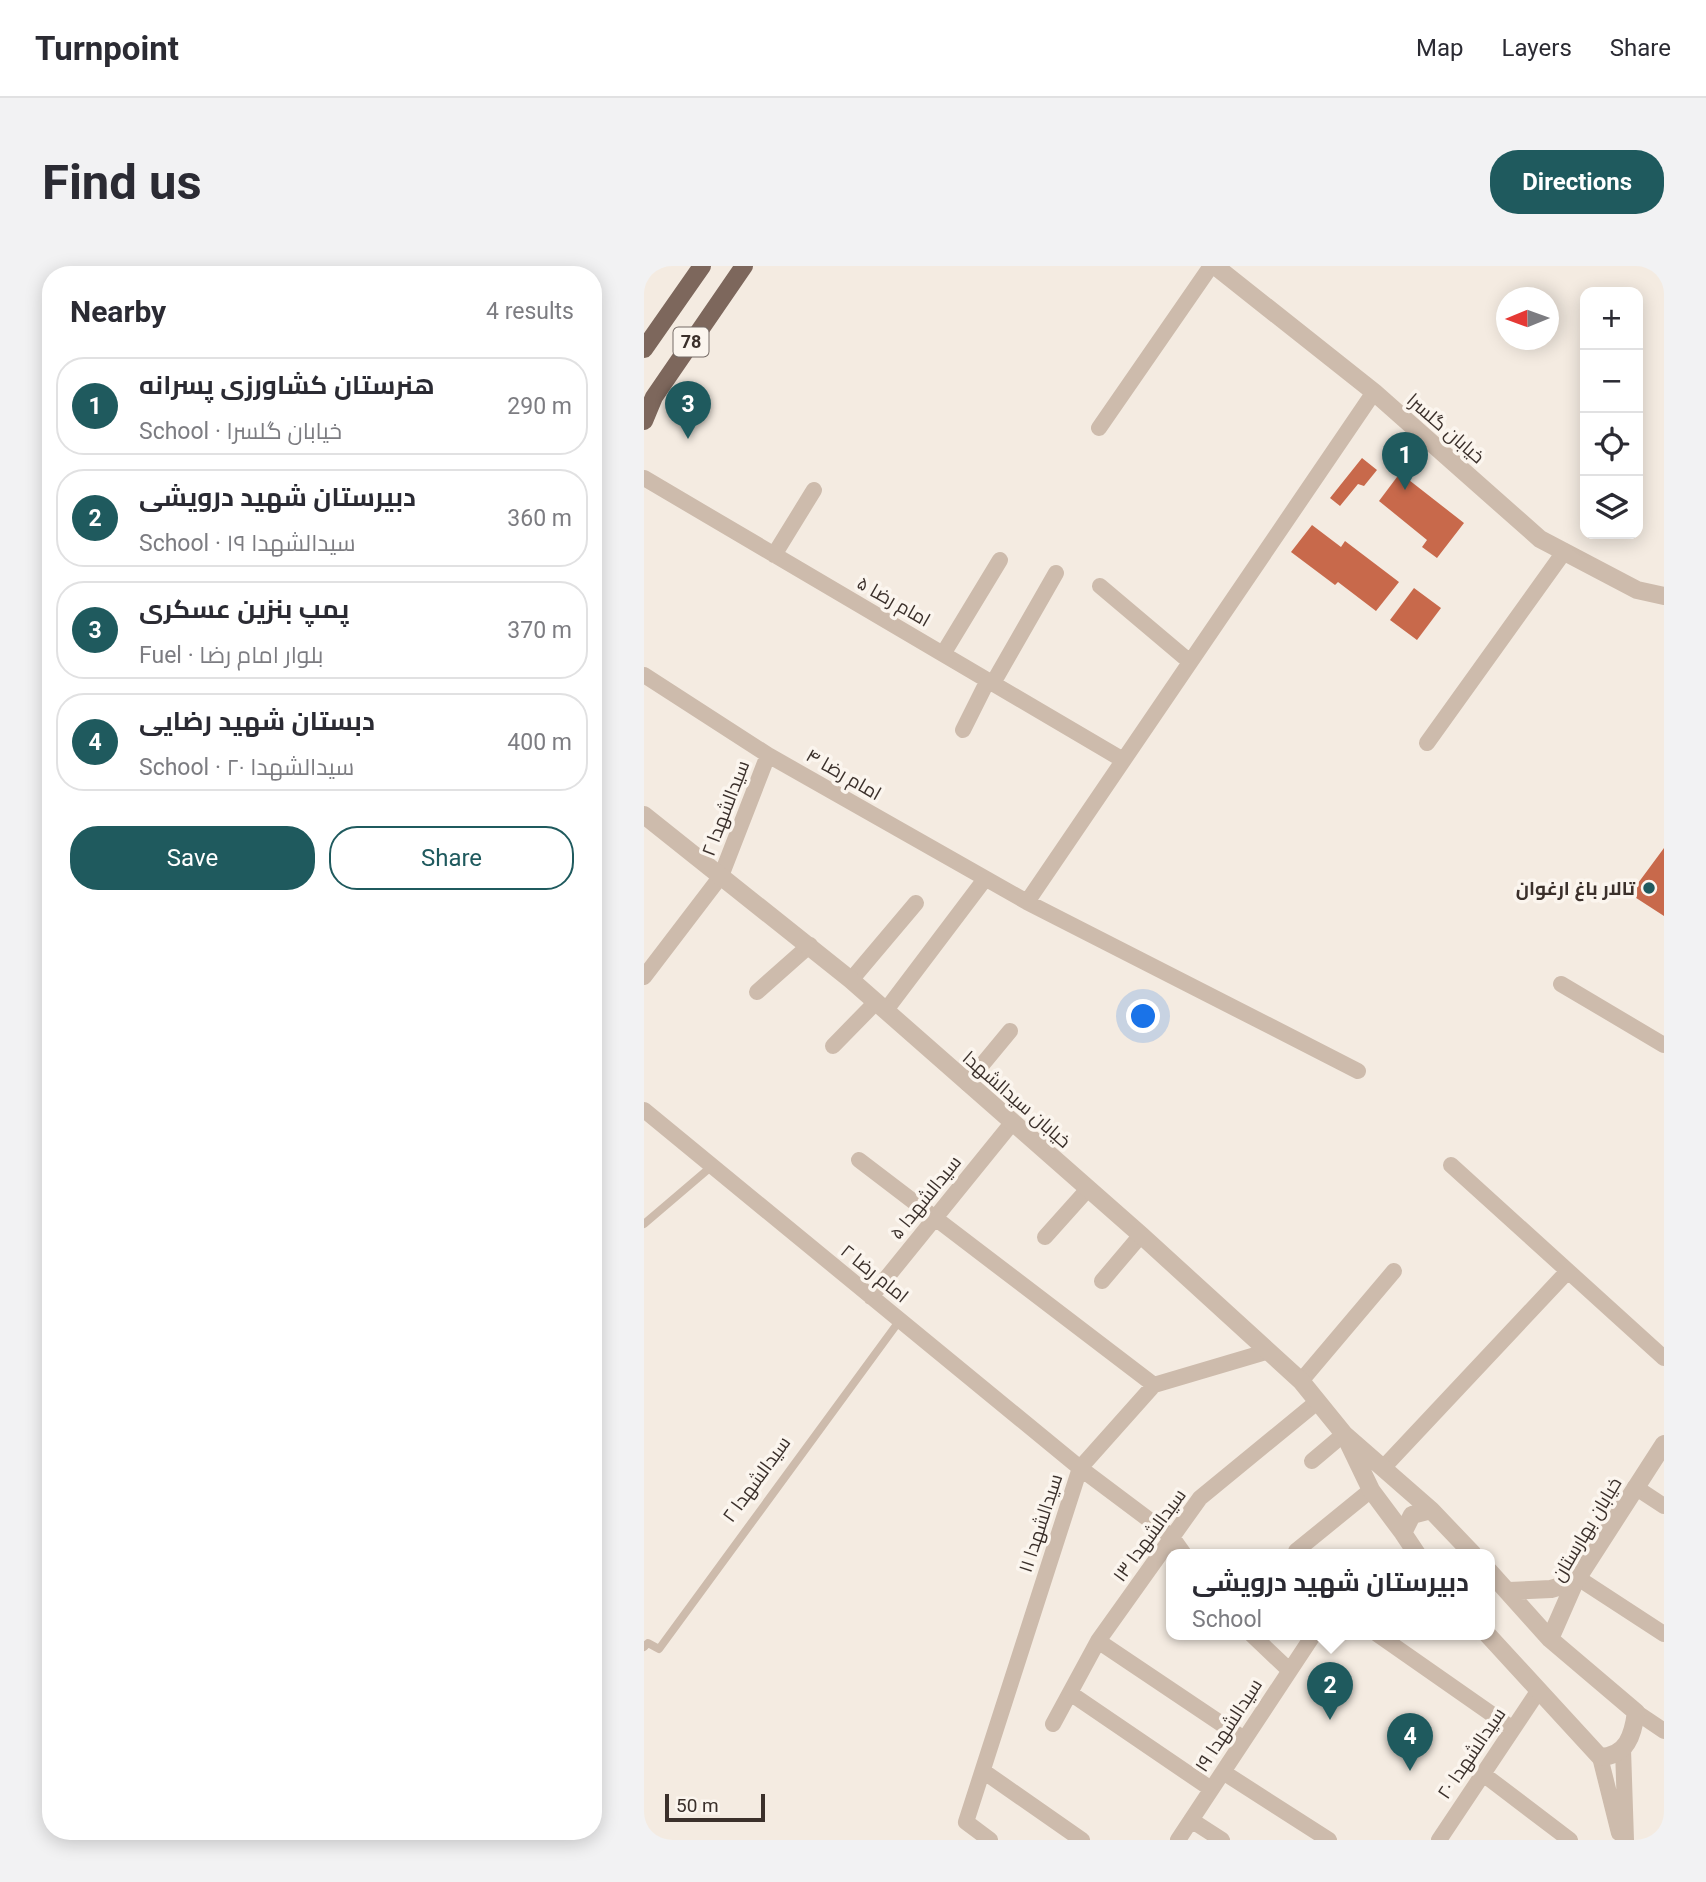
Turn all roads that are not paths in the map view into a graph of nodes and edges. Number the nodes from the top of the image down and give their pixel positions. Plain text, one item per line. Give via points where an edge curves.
1 (702, 266) edge
2 (744, 266) edge
3 (1213, 266) edge
4 (644, 349) edge
5 (1374, 392) junction
6 (644, 421) edge
7 (1098, 428) dead end
8 (644, 478) edge
9 (814, 490) dead end
10 (1564, 552) junction
11 (774, 555) junction
12 (1000, 560) dead end
13 (1056, 573) dead end
14 (1100, 586) dead end
15 (1664, 596) edge
16 (943, 654) junction
17 (1190, 662) junction
18 (644, 675) edge
19 (990, 682) junction
20 (963, 730) dead end
21 (1427, 743) dead end
22 (768, 755) junction
23 (1123, 760) junction
24 (644, 815) edge
25 (721, 876) junction
26 (985, 879) junction
27 (1027, 902) junction
28 (916, 903) dead end
29 (810, 945) junction
30 (644, 950) edge
31 (658, 961) junction
32 (644, 977) edge
33 (852, 980) junction
34 (1561, 984) dead end
35 (757, 992) dead end
36 (881, 1006) junction
37 (1010, 1031) dead end
38 (1664, 1045) edge
39 (833, 1046) dead end
40 (1358, 1071) dead end
41 (967, 1083) junction
42 (644, 1110) edge
43 (1012, 1123) junction
44 (859, 1160) dead end
45 (1451, 1165) dead end
46 (712, 1166) junction
47 (1088, 1188) junction
48 (936, 1217) junction
49 (644, 1224) edge
50 (1141, 1235) junction
51 (1045, 1237) dead end
52 (1394, 1271) dead end
53 (1568, 1271) junction
54 (1102, 1281) dead end
55 (871, 1297) junction
56 (900, 1320) junction
57 (1269, 1351) junction
58 (1664, 1357) edge
59 (1301, 1381) junction
60 (1154, 1385) junction
61 (1317, 1402) junction
62 (1344, 1434) junction
63 (1664, 1444) edge
64 (1312, 1461) dead end
65 (1080, 1468) junction
66 (1383, 1468) junction
67 (1635, 1487) junction
68 (1371, 1490) junction
69 (1664, 1506) edge
70 (1431, 1510) junction
71 (1172, 1537) junction
72 (1409, 1547) edge
73 (1180, 1549) edge
74 (1298, 1549) edge
75 (1468, 1549) edge
76 (1495, 1577) edge
77 (1577, 1580) junction
78 (1509, 1591) junction
79 (1664, 1634) edge
80 (1550, 1639) junction
81 (1257, 1640) edge
82 (1310, 1640) edge
83 (1386, 1640) edge
84 (1493, 1640) edge
85 (1098, 1641) junction
86 (644, 1647) edge
87 (1289, 1670) junction
88 (1539, 1690) junction
89 (1070, 1693) junction
90 (1636, 1712) junction
91 (1053, 1724) dead end
92 (1513, 1729) junction
93 (1664, 1731) edge
94 (1244, 1739) junction
95 (1623, 1749) junction
96 (1600, 1757) junction
97 (984, 1771) junction
98 (1223, 1772) junction
99 (1483, 1774) junction
100 (1211, 1789) junction
101 (1191, 1820) junction
102 (990, 1840) edge
103 (1082, 1840) edge
104 (1178, 1840) edge
105 (1222, 1840) edge
106 (1329, 1840) edge
107 (1439, 1840) edge
108 (1570, 1840) edge
109 (1623, 1840) edge

1 - 4 main road, 78
2 - 6 main road, 78 via 654,397
3 - 5 street, خیابان گلسرا
3 - 7 street
5 - 10 street, خیابان گلسرا via 1540,539
5 - 17 street
8 - 11 street, امام رضا ۵
9 - 11 street
10 - 15 street, خیابان گلسرا via 1637,590
10 - 21 street
11 - 16 street, امام رضا ۵
12 - 16 street
13 - 19 street
14 - 17 street
16 - 19 street, امام رضا ۵
17 - 23 street
18 - 22 street, امام رضا ۴
19 - 20 street
19 - 23 street, امام رضا ۵
22 - 25 street, سیدالشهدا ۲
22 - 26 street, امام رضا ۴
23 - 27 street
24 - 25 street, خیابان سیدالشهدا
25 - 29 street, خیابان سیدالشهدا
25 - 31 street, سیدالشهدا ۲
26 - 27 street, امام رضا ۴
26 - 36 street
27 - 40 street, امام رضا ۴
28 - 33 street
29 - 33 street, خیابان سیدالشهدا
29 - 35 street
30 - 31 street
31 - 32 street, سیدالشهدا ۲
33 - 36 street, خیابان سیدالشهدا
34 - 38 street
36 - 39 street
36 - 41 street, خیابان سیدالشهدا
37 - 41 street
41 - 43 street, خیابان سیدالشهدا
42 - 46 street, امام رضا ۲
43 - 47 street, خیابان سیدالشهدا
43 - 48 street, سیدالشهدا ۵
44 - 48 street
45 - 53 street
46 - 49 lane
46 - 55 street, امام رضا ۲
47 - 50 street, خیابان سیدالشهدا
47 - 51 street
48 - 55 street, سیدالشهدا ۵
48 - 60 street
50 - 54 street
50 - 57 street, خیابان سیدالشهدا
52 - 59 street
53 - 58 street
53 - 66 street
55 - 56 street, امام رضا ۲
56 - 65 street, امام رضا ۲
56 - 86 lane, سیدالشهدا ۲ via 659,1649 648,1643
57 - 59 street, خیابان سیدالشهدا
57 - 60 street
59 - 61 street, خیابان سیدالشهدا
60 - 65 street, سیدالشهدا ۱۱
61 - 62 street, خیابان سیدالشهدا
61 - 71 street, سیدالشهدا ۱۳ via 1200,1498
62 - 64 street
62 - 66 street
62 - 68 street
63 - 67 street, خیابان بهارستان
65 - 71 street, امام رضا ۲
65 - 97 street, سیدالشهدا ۱۱
66 - 70 street
67 - 69 street
67 - 77 street, خیابان بهارستان
68 - 72 street
68 - 74 street
70 - 72 street via 1412,1515
70 - 75 street
71 - 73 street, امام رضا ۲
71 - 85 street, سیدالشهدا ۱۳
76 - 78 street
77 - 78 street via 1551,1589
77 - 79 street
77 - 80 street, خیابان بهارستان
78 - 80 street
80 - 90 street
81 - 87 street
82 - 87 street, سیدالشهدا ۱۹
83 - 92 street
84 - 88 street
85 - 89 street, سیدالشهدا ۱۳
85 - 94 street
87 - 94 street, سیدالشهدا ۱۹
88 - 92 street, سیدالشهدا ۲۰
88 - 96 street
89 - 91 street, سیدالشهدا ۱۳
89 - 100 street
90 - 93 street
90 - 95 street via 1633,1733
92 - 99 street, سیدالشهدا ۲۰
94 - 98 street, سیدالشهدا ۱۹
95 - 96 street
95 - 109 street
96 - 109 street
97 - 102 street, سیدالشهدا ۱۱ via 966,1822
97 - 103 street
98 - 100 street, سیدالشهدا ۱۹
98 - 106 street
99 - 107 street, سیدالشهدا ۲۰
99 - 108 street
100 - 101 street, سیدالشهدا ۱۹
101 - 104 street, سیدالشهدا ۱۹
101 - 105 street

